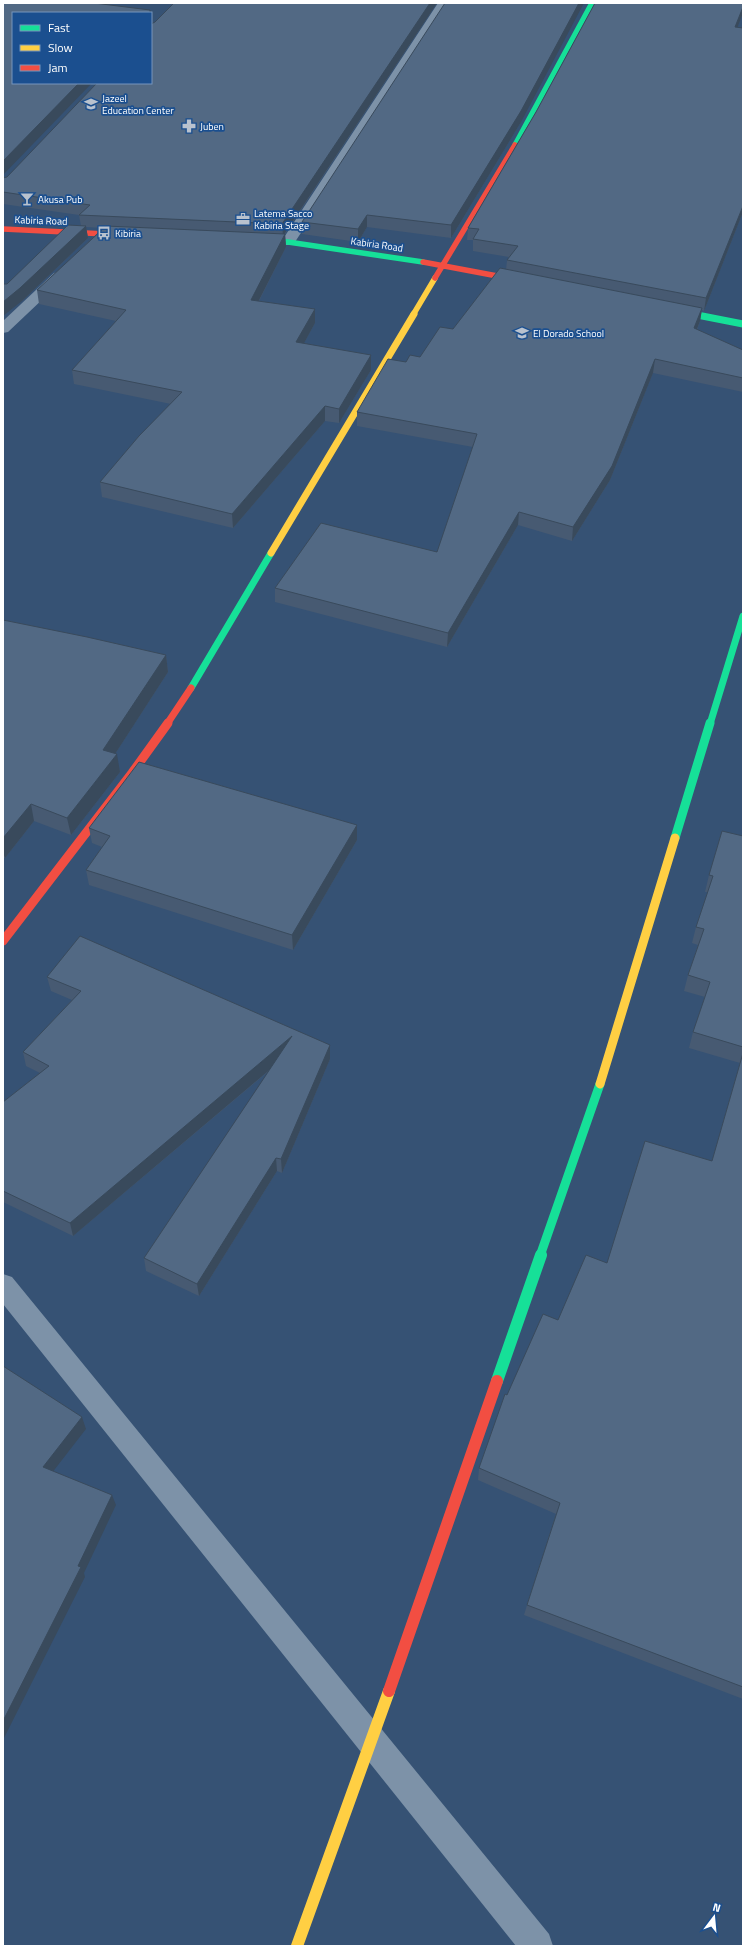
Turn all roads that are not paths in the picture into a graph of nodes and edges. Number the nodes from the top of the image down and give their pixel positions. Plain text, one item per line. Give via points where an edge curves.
1 (444, 3) edge
2 (592, 3) edge
3 (3, 230) edge
4 (104, 233) junction
5 (134, 235) edge
6 (250, 240) edge
7 (288, 242) junction
8 (87, 249) edge
9 (70, 265) edge
10 (442, 265) junction
11 (531, 282) edge
12 (659, 308) edge
13 (743, 324) edge
14 (3, 329) edge
15 (743, 616) edge
16 (3, 941) edge
17 (3, 1285) edge
18 (371, 1742) junction
19 (298, 1946) edge
20 (537, 1946) edge

1 - 7 street
2 - 10 street via 528,122
3 - 4 street, Kabiria Road
4 - 5 street, Kabiria Road
4 - 8 street
6 - 7 street, Kabiria Road
7 - 10 street, Kabiria Road
9 - 14 street
10 - 11 street, Kabiria Road
10 - 16 street via 180,706
12 - 13 street
15 - 18 street via 599,1088
17 - 18 street
18 - 19 street
18 - 20 street

